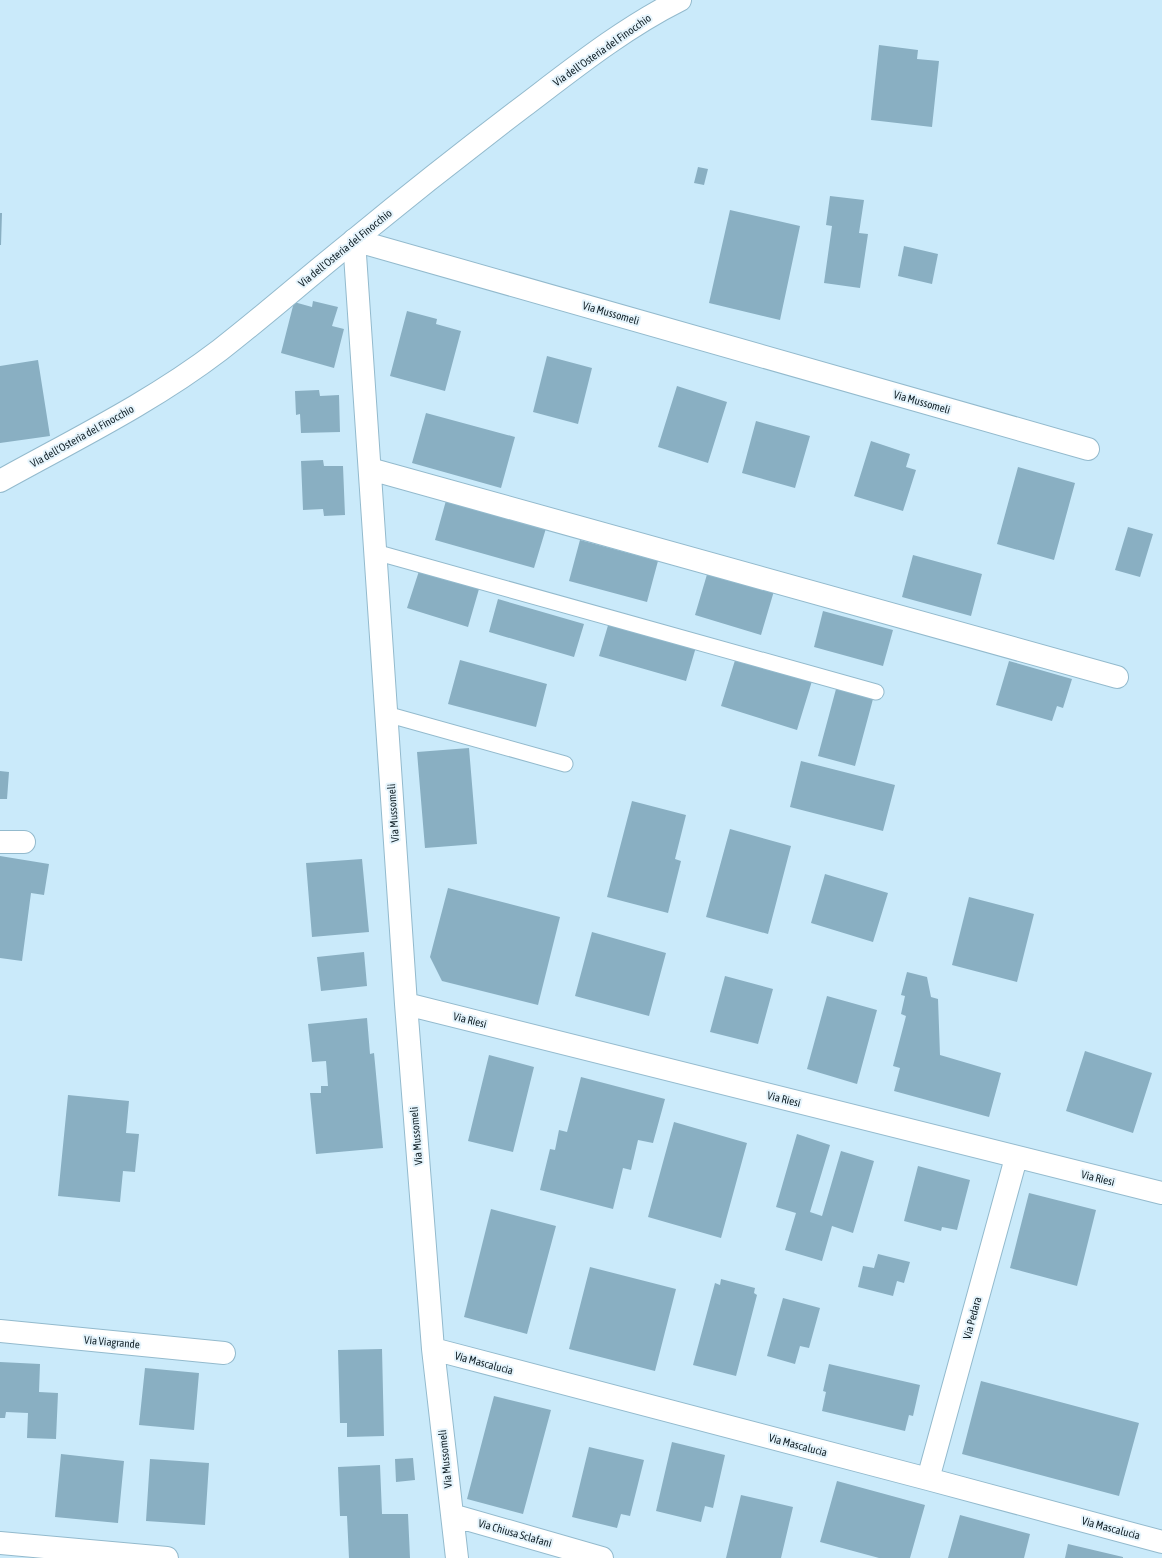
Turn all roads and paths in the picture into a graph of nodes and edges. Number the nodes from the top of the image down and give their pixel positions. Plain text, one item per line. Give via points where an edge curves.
1 (680, 0) edge
2 (354, 240) junction
3 (1088, 449) dead end
4 (370, 469) junction
5 (0, 481) edge
6 (375, 552) junction
7 (1117, 677) dead end
8 (876, 692) dead end
9 (386, 714) junction
10 (564, 764) dead end
11 (0, 842) edge
12 (24, 842) dead end
13 (406, 1004) junction
14 (1016, 1158) junction
15 (1162, 1193) edge
16 (0, 1331) edge
17 (433, 1349) junction
18 (224, 1352) dead end
19 (928, 1479) junction
20 (452, 1515) junction
21 (1162, 1542) edge
22 (0, 1543) edge
23 (167, 1558) edge
24 (457, 1558) edge
25 (602, 1558) edge

1 - 2 street, Via dell'Osteria del Finocchio via 654,14 586,60 492,130
2 - 3 street, Via Mussomeli
2 - 4 street, Via Mussomeli
2 - 5 street, Via dell'Osteria del Finocchio via 253,324 191,371 135,406
4 - 6 street, Via Mussomeli
4 - 7 street
6 - 8 lane
6 - 9 street, Via Mussomeli
9 - 10 lane
9 - 13 street, Via Mussomeli
11 - 12 street
13 - 14 street, Via Riesi
13 - 17 street, Via Mussomeli
14 - 15 street, Via Riesi
14 - 19 street, Via Pedara
16 - 18 street, Via Viagrande
17 - 19 street, Via Mascalucia
17 - 20 street, Via Mussomeli
19 - 21 street, Via Mascalucia
20 - 24 street, Via Mussomeli
20 - 25 street, Via Chiusa Sclafani
22 - 23 street

